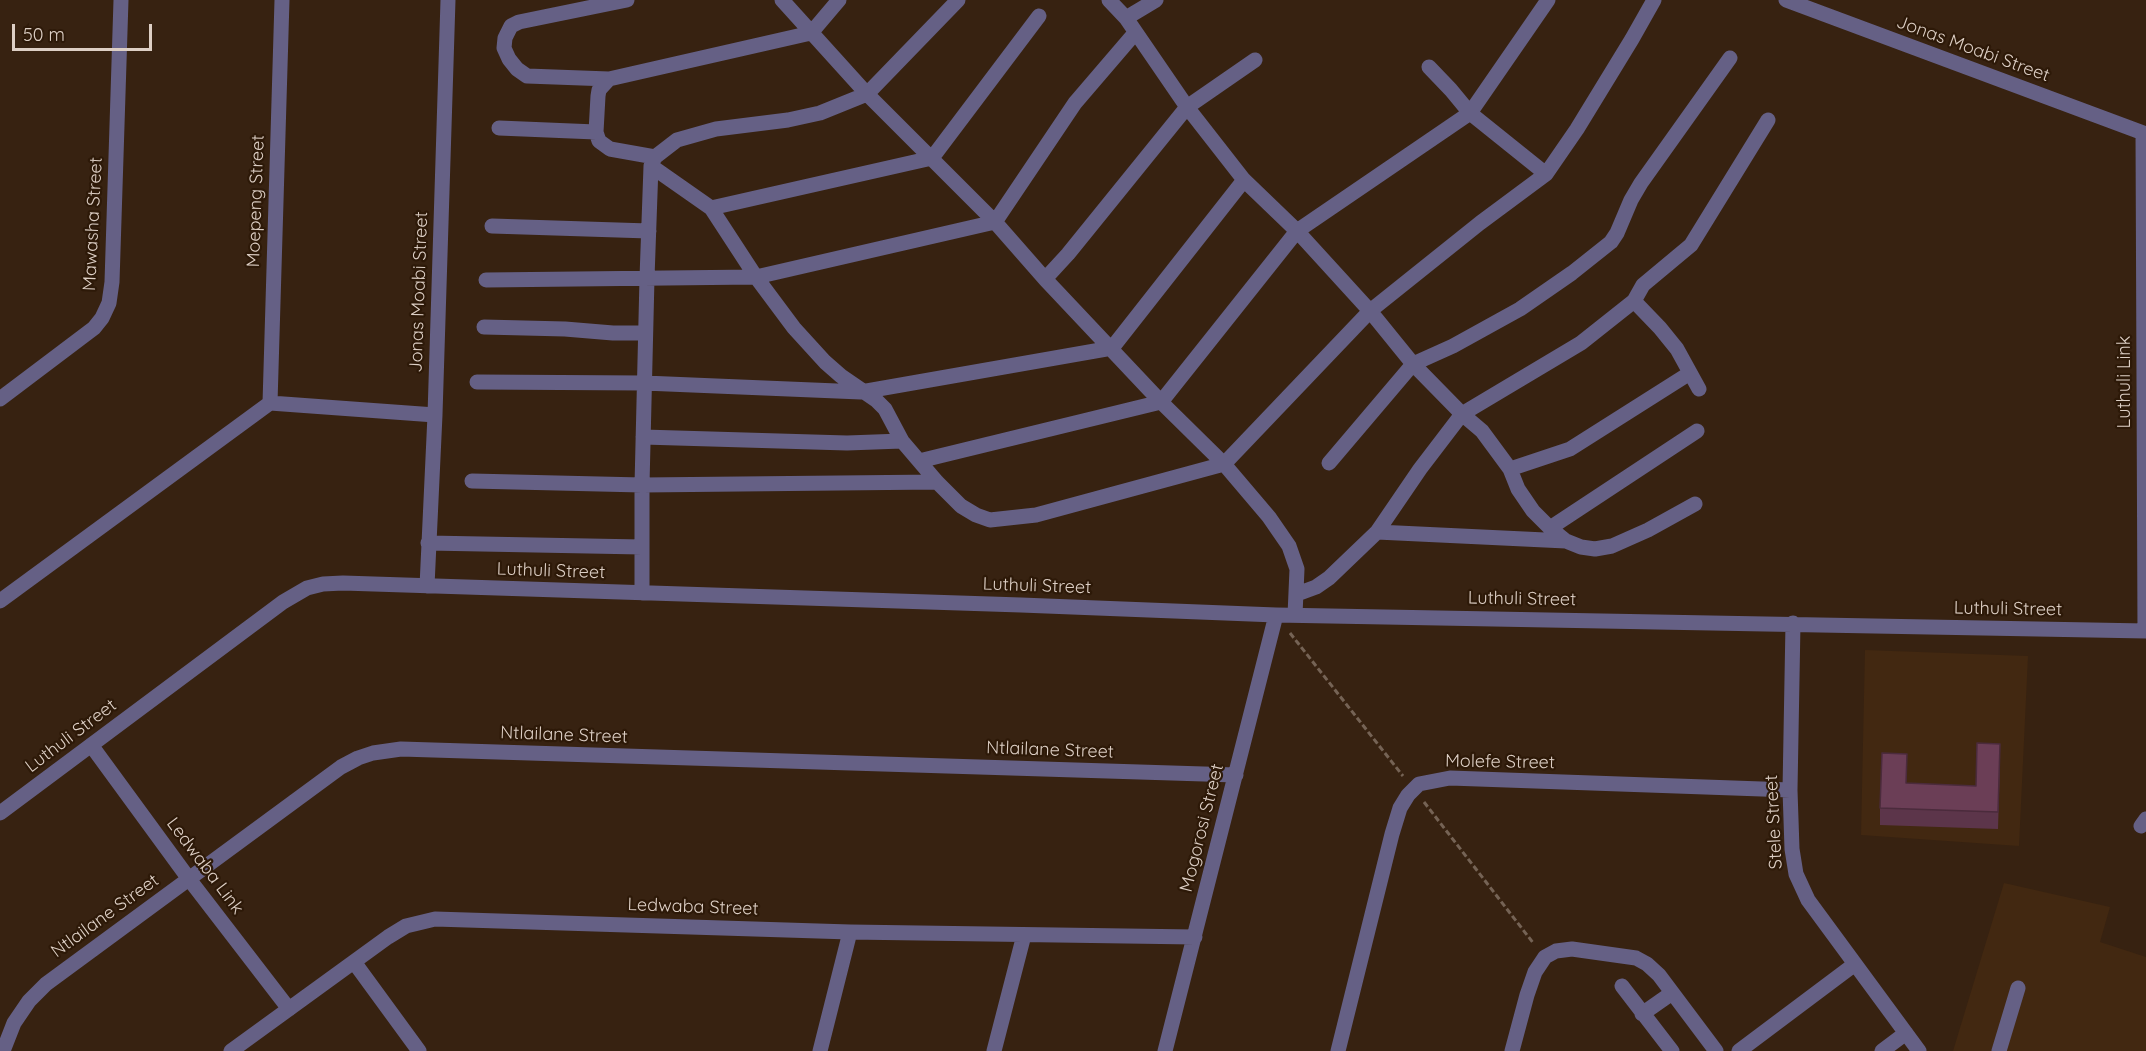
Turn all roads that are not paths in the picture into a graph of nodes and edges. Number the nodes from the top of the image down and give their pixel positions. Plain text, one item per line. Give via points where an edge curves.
1 (121, 0) edge
2 (282, 0) edge
3 (448, 0) edge
4 (627, 0) edge
5 (782, 0) edge
6 (839, 0) edge
7 (958, 0) edge
8 (1110, 0) edge
9 (1156, 0) edge
10 (1548, 0) edge
11 (1654, 0) edge
12 (1786, 0) edge
13 (1039, 16) dead end
14 (1126, 18) junction
15 (811, 33) junction
16 (1135, 33) junction
17 (1730, 58) dead end
18 (1255, 60) dead end
19 (1429, 67) dead end
20 (609, 79) junction
21 (867, 94) junction
22 (1187, 106) junction
23 (1470, 114) junction
24 (1768, 120) dead end
25 (499, 128) dead end
26 (596, 132) junction
27 (2145, 133) edge
28 (932, 158) junction
29 (653, 162) junction
30 (1546, 174) junction
31 (1244, 180) junction
32 (711, 208) junction
33 (995, 222) junction
34 (492, 226) dead end
35 (650, 231) junction
36 (1297, 231) junction
37 (756, 277) junction
38 (647, 278) junction
39 (1045, 279) junction
40 (486, 280) dead end
41 (1634, 301) junction
42 (1370, 311) junction
43 (484, 327) dead end
44 (645, 333) junction
45 (1112, 348) junction
46 (1413, 364) junction
47 (1689, 373) junction
48 (477, 382) dead end
49 (644, 383) junction
50 (1699, 389) dead end
51 (861, 392) junction
52 (0, 399) edge
53 (1161, 402) junction
54 (270, 403) junction
55 (1462, 414) junction
56 (435, 415) junction
57 (1697, 431) dead end
58 (643, 437) junction
59 (902, 441) junction
60 (919, 461) junction
61 (1329, 463) dead end
62 (1224, 464) junction
63 (1510, 469) junction
64 (472, 481) dead end
65 (937, 482) junction
66 (642, 485) junction
67 (1695, 504) dead end
68 (1550, 528) junction
69 (1377, 532) junction
70 (1566, 541) junction
71 (428, 543) junction
72 (642, 547) junction
73 (427, 586) junction
74 (642, 593) junction
75 (1298, 594) junction
76 (0, 601) edge
77 (1276, 615) junction
78 (1295, 615) junction
79 (1793, 623) junction
80 (2146, 631) edge
81 (91, 745) junction
82 (1236, 775) junction
83 (1790, 790) junction
84 (0, 813) edge
85 (189, 879) junction
86 (850, 932) junction
87 (1023, 935) junction
88 (1195, 937) junction
89 (354, 962) junction
90 (1855, 964) junction
91 (1622, 986) dead end
92 (2018, 988) dead end
93 (1672, 993) junction
94 (289, 1009) junction
95 (1642, 1014) junction
96 (1906, 1033) junction
97 (3, 1051) edge
98 (231, 1051) edge
99 (419, 1051) edge
100 (820, 1051) edge
101 (994, 1051) edge
102 (1165, 1051) edge
103 (1338, 1051) edge
104 (1512, 1051) edge
105 (1672, 1051) edge
106 (1716, 1051) edge
107 (1739, 1051) edge
108 (1882, 1051) edge
109 (1919, 1051) edge
110 (1999, 1051) edge

1 - 52 street, Mawasha Street via 109,303 94,328
2 - 54 street, Moepeng Street
3 - 56 street, Jonas Moabi Street
4 - 20 street via 519,22 511,26 505,38 509,59 527,76
5 - 15 street
6 - 15 street
7 - 21 street
8 - 14 street
9 - 14 street
10 - 23 street
11 - 30 street
12 - 27 street, Jonas Moabi Street
13 - 28 street
14 - 16 street
15 - 20 street
15 - 21 street
16 - 22 street
16 - 33 street via 1075,103
17 - 46 street via 1641,183 1611,242 1520,309
18 - 22 street
19 - 23 street
20 - 26 street via 599,90
21 - 28 street
21 - 29 street via 820,113 716,129 677,140
22 - 31 street
22 - 39 street
23 - 30 street
23 - 36 street
24 - 41 street via 1691,245 1643,285
25 - 26 street
26 - 29 street via 599,141 609,149
27 - 80 street, Luthuli Link
28 - 32 street
28 - 33 street
29 - 32 street
29 - 35 street
30 - 42 street
31 - 36 street
31 - 45 street
32 - 37 street
33 - 37 street
33 - 39 street
34 - 35 street
35 - 38 street
36 - 42 street
36 - 53 street
37 - 38 street
37 - 51 street via 817,354
38 - 40 street
38 - 44 street
39 - 45 street
41 - 47 street via 1677,349
41 - 55 street via 1581,344
42 - 46 street
42 - 62 street
43 - 44 street
44 - 49 street
45 - 51 street
45 - 53 street
46 - 55 street
46 - 61 street
47 - 50 street
47 - 63 street via 1570,449
48 - 49 street
49 - 51 street
49 - 58 street
51 - 59 street via 885,409
53 - 60 street
53 - 62 street
54 - 56 street
54 - 76 street
55 - 63 street via 1482,431
55 - 69 street
56 - 71 street, Jonas Moabi Street
57 - 68 street
58 - 59 street
58 - 66 street
59 - 60 street
60 - 65 street
62 - 65 street via 1036,515 1006,519 990,520 976,515
62 - 75 street via 1289,546 1297,569
63 - 68 street via 1518,489
64 - 66 street
65 - 66 street
66 - 72 street
67 - 70 street via 1612,546 1595,549
68 - 70 street
69 - 70 street
69 - 75 street via 1329,578
71 - 72 street
71 - 73 street, Jonas Moabi Street
72 - 74 street
73 - 74 street, Luthuli Street
73 - 81 street, Luthuli Street via 343,583 307,588
74 - 77 street, Luthuli Street
75 - 78 street
77 - 78 street, Luthuli Street
77 - 82 street, Mogorosi Street
78 - 79 street, Luthuli Street
79 - 80 street, Luthuli Street
79 - 83 street, Stele Street
81 - 84 street, Luthuli Street
81 - 85 street, Ledwaba Link
82 - 85 street, Ntlailane Street via 401,749 373,753 341,767
82 - 88 street, Mogorosi Street
83 - 90 street, Stele Street via 1796,874 1808,900
83 - 103 street, Molefe Street via 1449,778 1419,784 1400,808 1392,834
85 - 94 street, Ledwaba Link
85 - 97 street, Ntlailane Street via 46,984 14,1023
86 - 87 street, Ledwaba Street
86 - 89 street, Ledwaba Street via 435,919 406,926
86 - 100 street
87 - 88 street, Ledwaba Street
87 - 101 street
88 - 102 street, Mogorosi Street
89 - 94 street, Ledwaba Street
89 - 99 street
90 - 96 street, Stele Street
90 - 107 street
91 - 95 street
92 - 110 street
93 - 95 street
93 - 104 street via 1653,969 1636,958 1572,949 1557,951 1545,957 1535,972
93 - 106 street
94 - 98 street, Ledwaba Street
95 - 105 street
96 - 108 street
96 - 109 street, Stele Street

